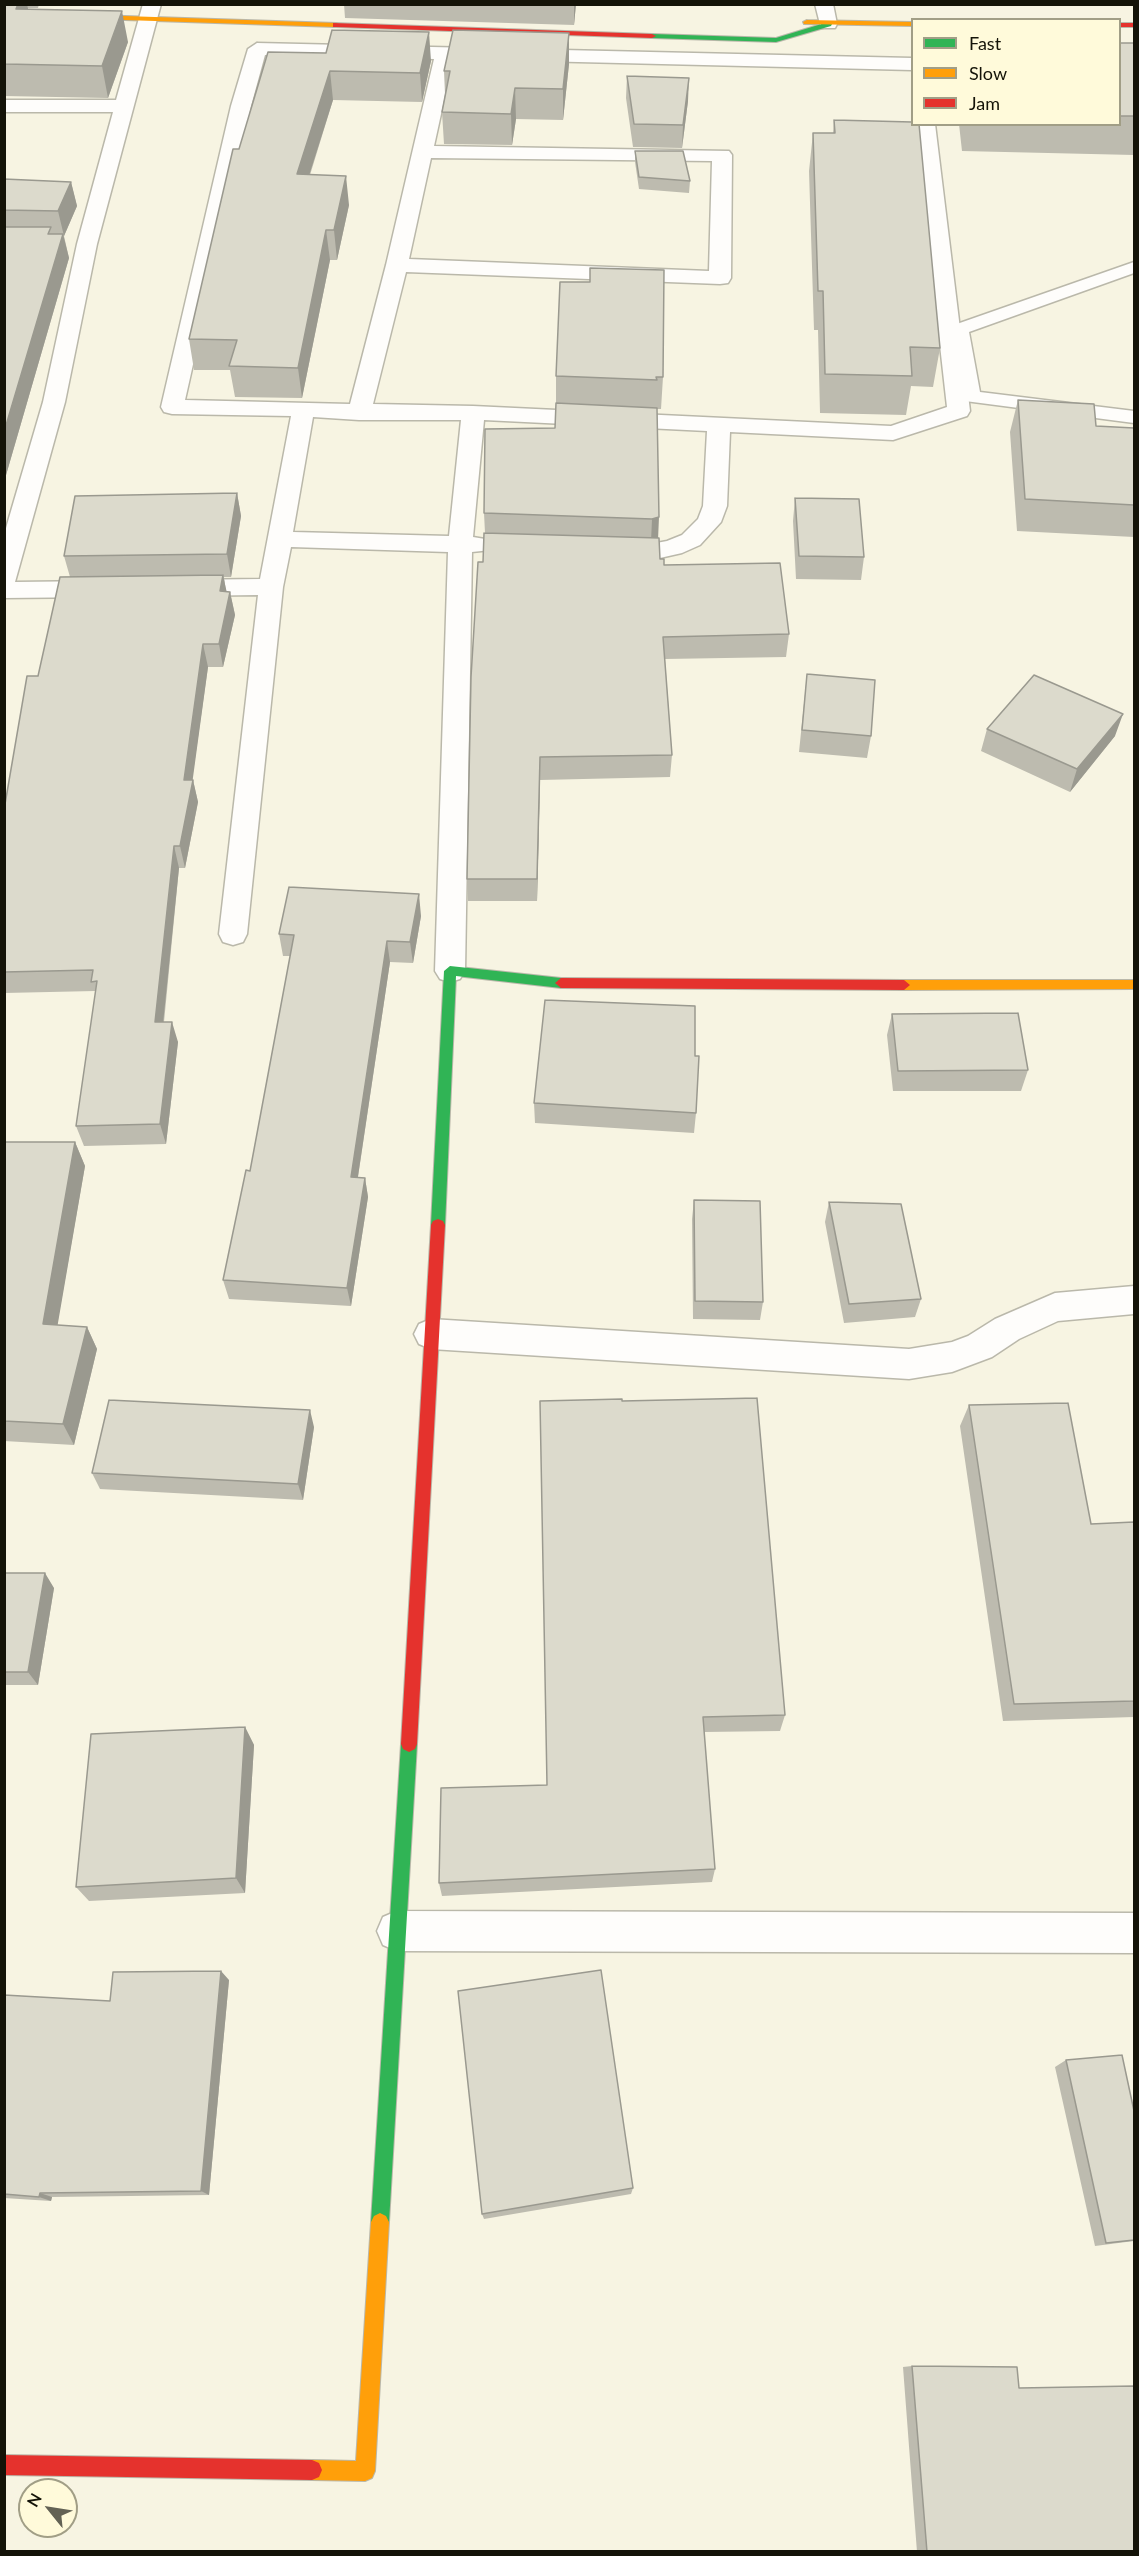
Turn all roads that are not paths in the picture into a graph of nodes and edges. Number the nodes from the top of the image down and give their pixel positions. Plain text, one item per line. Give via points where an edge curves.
1 (824, 4) edge
2 (150, 11) edge
3 (4, 14) edge
4 (787, 20) dead end
5 (828, 24) junction
6 (911, 24) edge
7 (502, 30) junction
8 (445, 53) junction
9 (498, 54) junction
10 (911, 64) edge
11 (4, 106) edge
12 (124, 106) junction
13 (925, 126) edge
14 (422, 152) junction
15 (64, 244) dead end
16 (87, 244) junction
17 (398, 265) junction
18 (1134, 267) edge
19 (303, 411) junction
20 (359, 413) junction
21 (473, 413) junction
22 (1134, 417) edge
23 (719, 424) junction
24 (279, 539) junction
25 (460, 544) junction
26 (507, 546) edge
27 (591, 550) edge
28 (4, 580) edge
29 (271, 586) junction
30 (155, 588) edge
31 (121, 589) edge
32 (4, 591) edge
33 (233, 934) dead end
34 (450, 971) junction
35 (1134, 985) edge
36 (1134, 1300) edge
37 (431, 1334) junction
38 (397, 1931) junction
39 (1134, 1933) edge
40 (4, 2465) edge

1 - 5 street
2 - 3 street
2 - 7 street
2 - 12 street
4 - 5 street
5 - 6 street
5 - 7 street via 776,40
7 - 9 street
8 - 9 street
8 - 14 street
8 - 19 street via 257,49 172,407
9 - 10 street
11 - 12 street
12 - 16 street
13 - 23 street via 959,411 893,433
14 - 17 street
14 - 17 street via 722,154 720,278
15 - 16 street
16 - 28 street via 54,402
17 - 20 street
18 - 22 lane via 960,329 972,397
19 - 20 street
19 - 24 street
20 - 21 street
21 - 23 street
21 - 25 street
23 - 27 street via 715,506 700,532 673,548 651,552
24 - 25 street
24 - 29 street
25 - 26 street
25 - 34 street
29 - 30 street
29 - 33 street
31 - 32 street
34 - 35 street via 574,984
34 - 37 street
36 - 37 street via 1055,1307 952,1358 909,1364
37 - 38 street
38 - 39 street
38 - 40 street via 365,2471

